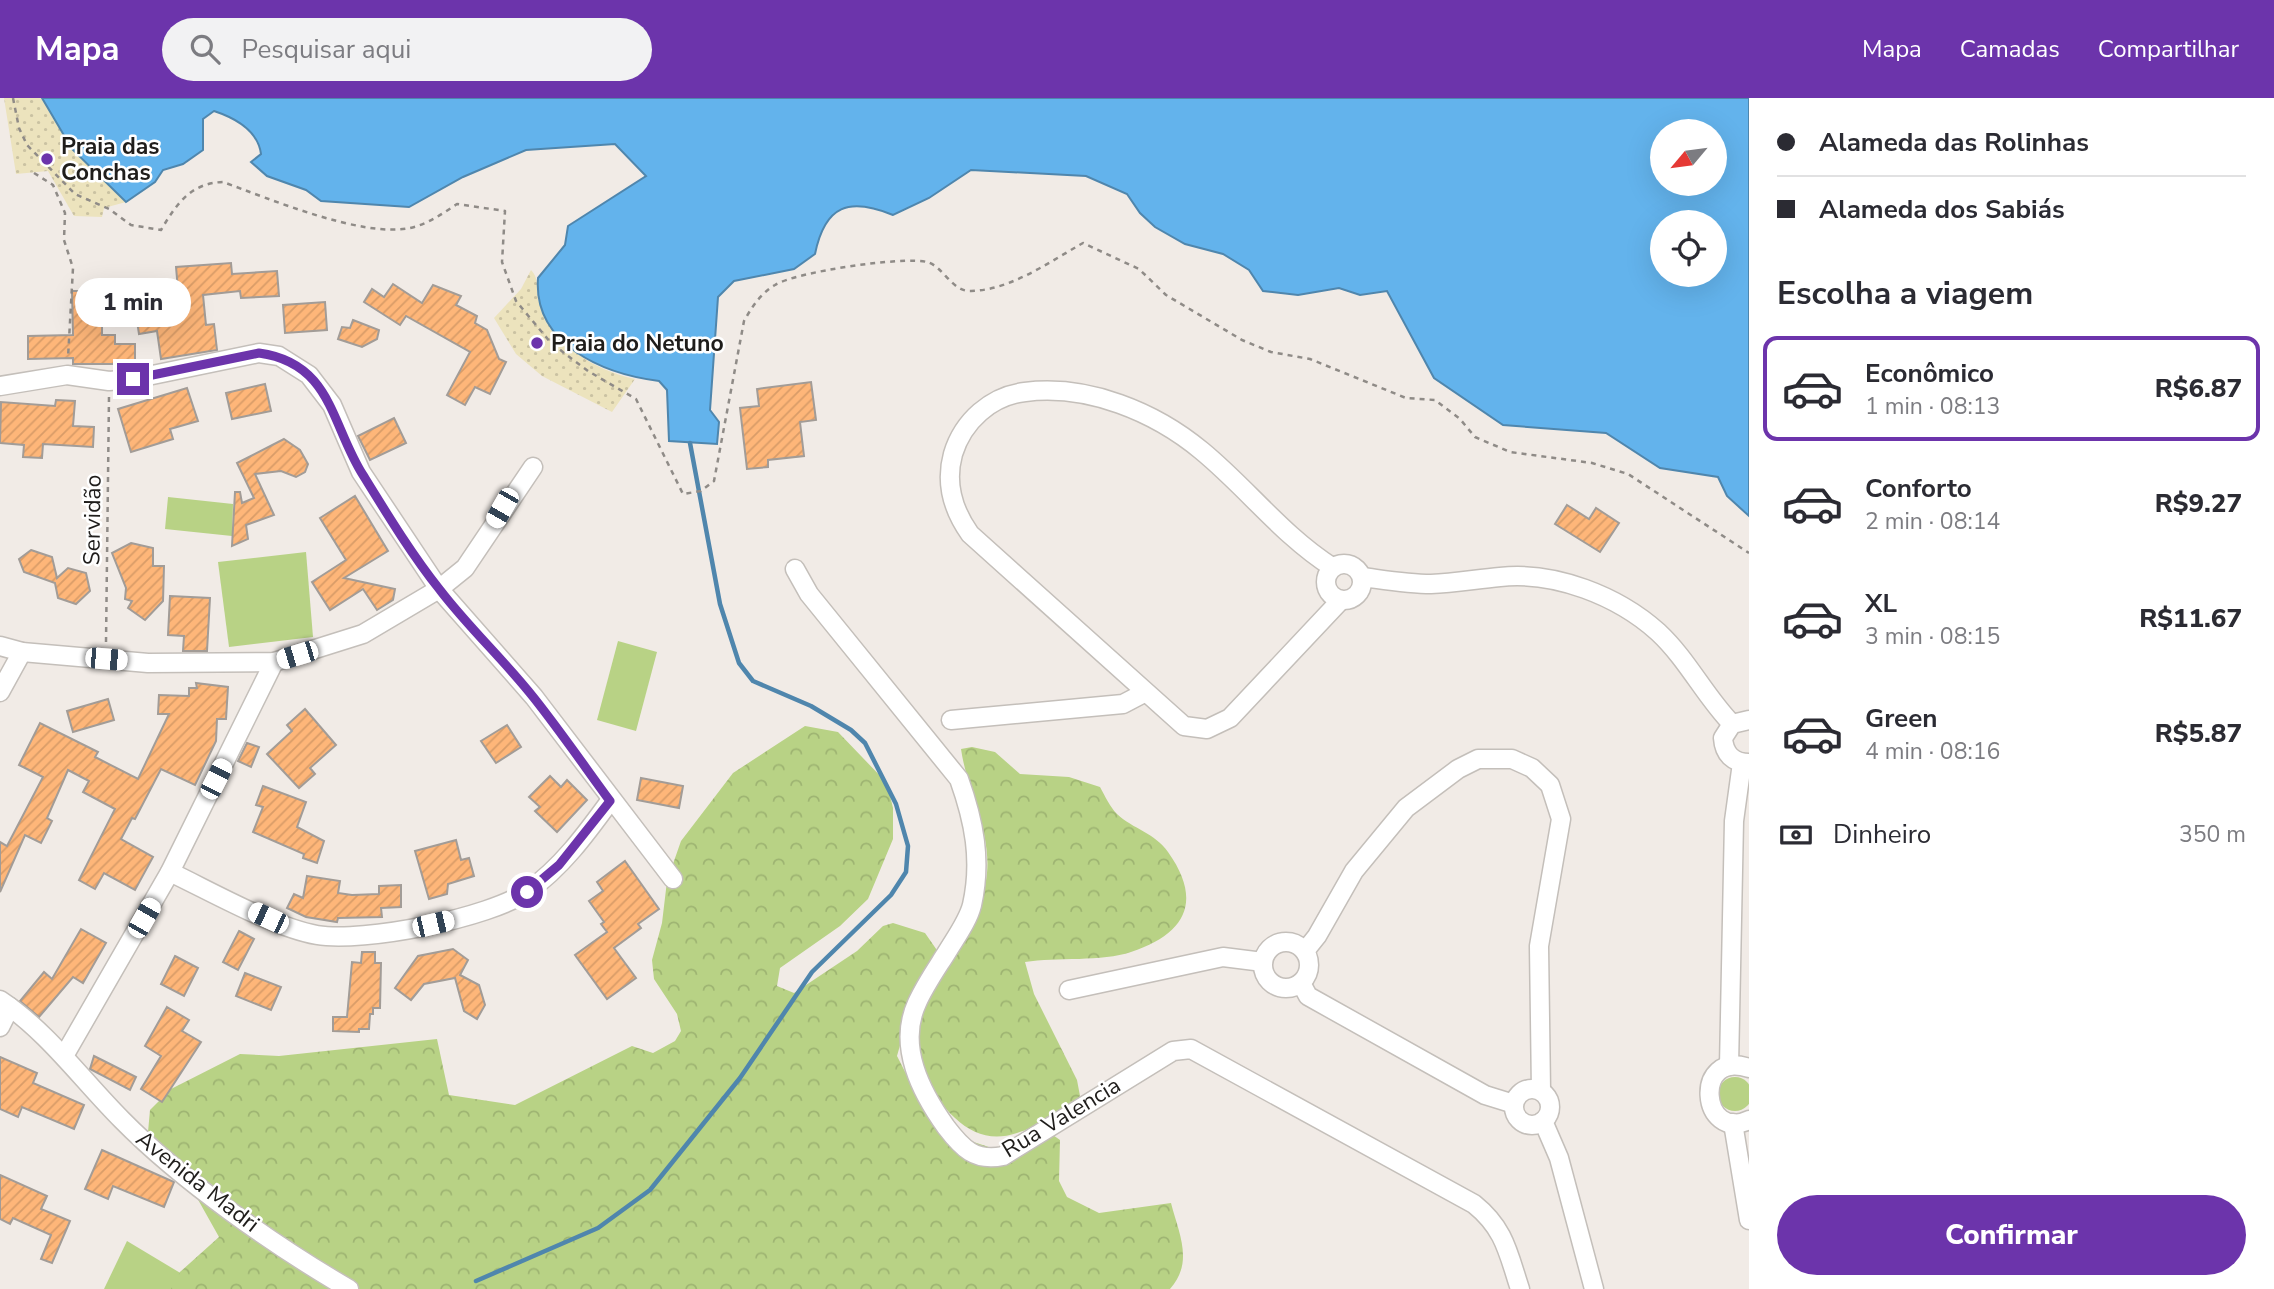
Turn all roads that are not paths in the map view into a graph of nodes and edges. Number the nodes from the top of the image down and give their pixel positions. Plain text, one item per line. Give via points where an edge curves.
1 (0, 386) edge
2 (533, 467) dead end
3 (1332, 567) junction
4 (795, 569) dead end
5 (1362, 577) junction
6 (439, 589) junction
7 (1342, 600) junction
8 (0, 646) edge
9 (22, 652) junction
10 (274, 662) junction
11 (0, 692) edge
12 (1144, 693) junction
13 (951, 720) dead end
14 (1740, 722) edge
15 (1746, 763) edge
16 (610, 801) junction
17 (170, 872) junction
18 (673, 879) dead end
19 (1305, 951) junction
20 (1263, 962) junction
21 (1301, 983) junction
22 (1069, 990) dead end
23 (5, 1004) edge
24 (0, 1027) edge
25 (64, 1056) junction
26 (1729, 1066) junction
27 (1749, 1068) edge
28 (1541, 1091) junction
29 (1514, 1104) junction
30 (1543, 1121) junction
31 (1741, 1122) edge
32 (1749, 1220) edge
33 (349, 1289) edge
34 (1520, 1289) edge
35 (1594, 1289) edge

1 - 6 street via 67,375 109,381 259,353 279,356 309,376 332,405 361,472
2 - 6 street via 465,568
3 - 5 street via 1353,566
3 - 7 street via 1326,587
3 - 12 street via 1278,527 1205,453 1144,414 1100,398 1055,392 1018,393 992,403 971,420 952,457 950,484 962,523
4 - 34 street, Rua Valencia via 809,594 959,779 970,811 977,870 971,907 917,1002 910,1043 921,1084 964,1150 978,1157 1003,1156 1173,1051 1191,1049 1474,1204 1493,1219
5 - 7 street via 1360,591
5 - 14 street via 1428,584 1522,577 1584,589 1622,607 1656,631 1688,664 1713,704
6 - 10 street via 363,634
6 - 16 street via 534,697
7 - 12 street via 1223,723 1207,729 1184,726
8 - 9 street
9 - 10 street via 148,663
9 - 11 street
10 - 17 street
12 - 13 street via 1123,704
14 - 15 street via 1726,730 1724,747 1727,755
15 - 26 street via 1734,821
16 - 17 street via 559,865 527,892 497,908 395,932 317,935 268,918
16 - 18 street
17 - 25 street
19 - 20 street via 1280,942 1272,946
19 - 21 street via 1309,968
19 - 28 street via 1354,871 1406,808 1478,759 1511,759 1532,768 1555,795 1561,819 1539,946
20 - 21 street via 1275,985
20 - 22 street via 1223,957
21 - 29 street via 1308,996 1485,1096
23 - 24 street
23 - 25 street, Avenida Madri
25 - 33 street, Avenida Madri via 164,1160
26 - 27 street
26 - 31 street via 1719,1071 1708,1090 1714,1112
28 - 29 street via 1527,1089
28 - 30 street via 1550,1102
29 - 30 street via 1517,1118 1523,1122
30 - 35 street via 1556,1149
31 - 32 street

